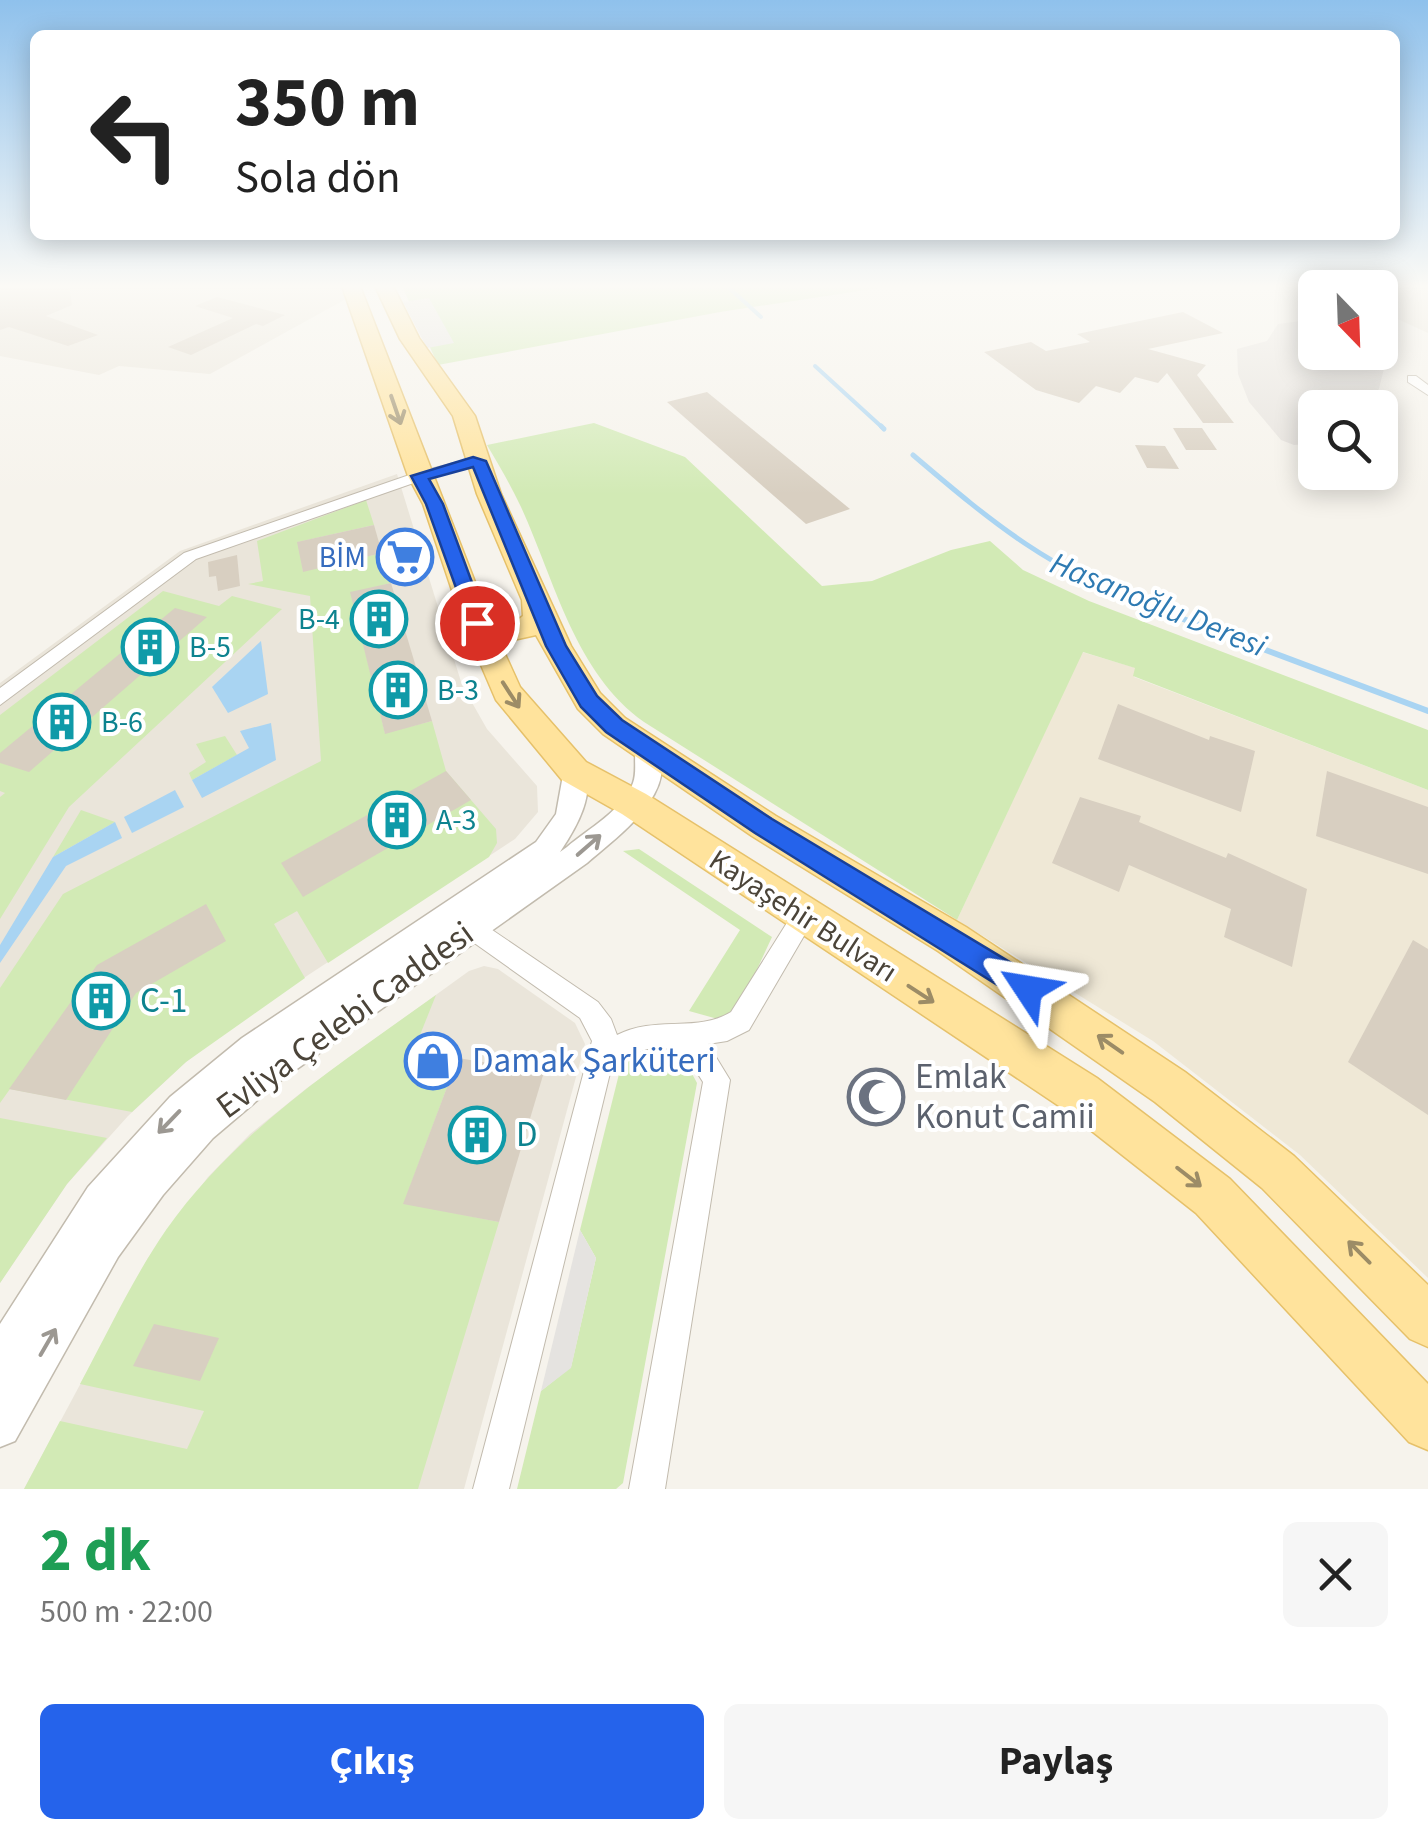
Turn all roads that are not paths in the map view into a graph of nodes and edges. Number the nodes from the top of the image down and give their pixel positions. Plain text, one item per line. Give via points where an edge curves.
1 (376, 355) edge
2 (422, 355) edge
3 (1412, 379) dead end
4 (1428, 391) edge
5 (478, 461) junction
6 (420, 476) junction
7 (536, 592) junction
8 (477, 623) junction
9 (0, 698) edge
10 (647, 748) junction
11 (574, 772) junction
12 (634, 804) junction
13 (803, 916) junction
14 (471, 928) junction
15 (677, 1037) junction
16 (602, 1060) junction
17 (1428, 1321) edge
18 (0, 1362) edge
19 (1428, 1423) edge
20 (0, 1426) edge
21 (490, 1489) edge
22 (647, 1489) edge

1 -> 6 main road, Kayaşehir Bulvarı
2 - 5 main road, Kayaşehir Bulvarı via 464,416
3 - 4 street
5 - 6 street
5 - 7 main road, Kayaşehir Bulvarı
6 - 8 main road, Kayaşehir Bulvarı
6 - 9 street via 190,556
7 - 8 main road via 537,618 525,630 505,635
7 - 10 main road, Kayaşehir Bulvarı via 556,646 589,701
8 -> 11 main road, Kayaşehir Bulvarı via 507,692
10 - 12 street, Evliya Çelebi Caddesi via 652,768
17 -> 10 main road, Kayaşehir Bulvarı via 1278,1172 1170,1087 952,939
11 - 12 main road, Kayaşehir Bulvarı
11 -> 18 street, Evliya Çelebi Caddesi via 570,817 546,850 254,1049 159,1132 77,1234
12 - 13 main road, Kayaşehir Bulvarı
14 -> 12 street, Evliya Çelebi Caddesi via 578,855
13 - 15 street via 740,1022
13 -> 19 main road, Kayaşehir Bulvarı via 1082,1094 1213,1196
14 - 16 street via 589,1010 602,1028
20 -> 14 street, Evliya Çelebi Caddesi via 105,1244 188,1140 268,1070
15 - 16 street via 635,1038
15 - 22 street via 698,1049 717,1080
16 - 21 street

